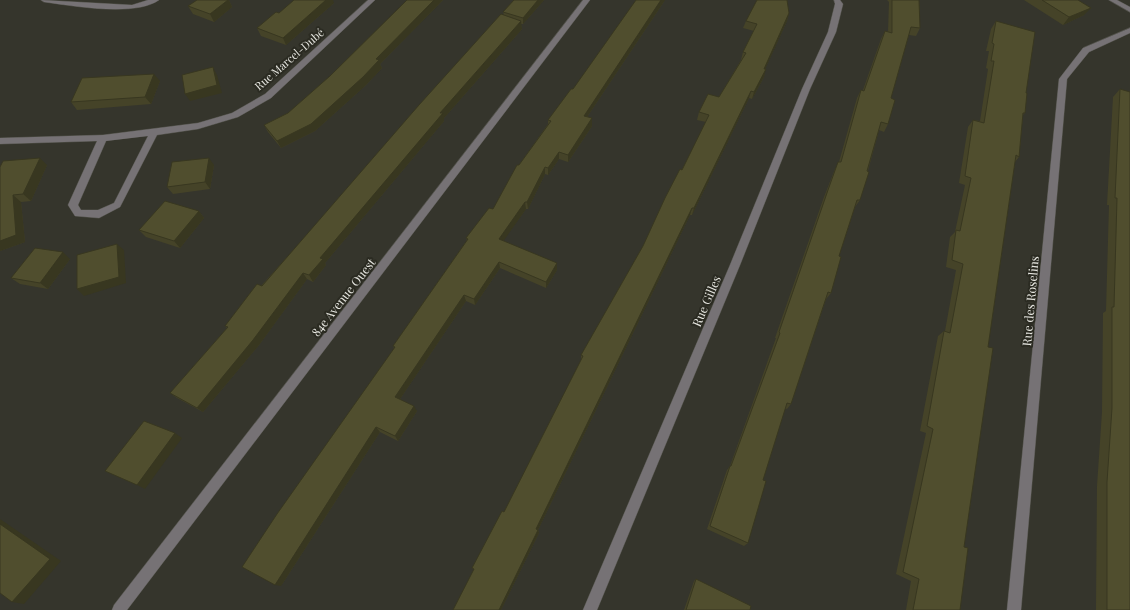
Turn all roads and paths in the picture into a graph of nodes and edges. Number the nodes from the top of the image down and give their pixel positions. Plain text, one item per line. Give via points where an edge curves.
1 (44, 0) edge
2 (156, 0) edge
3 (372, 0) edge
4 (587, 0) edge
5 (837, 0) edge
6 (1112, 0) edge
7 (1130, 10) edge
8 (1130, 30) edge
9 (154, 132) junction
10 (102, 138) junction
11 (0, 141) edge
12 (119, 610) edge
13 (590, 610) edge
14 (1014, 610) edge

1 - 2 street via 132,7
3 - 9 street, Rue Marcel-Dubé via 268,96 235,115 198,126
4 - 12 street, 84e Avenue Ouest
5 - 13 street, Rue Gilles via 839,4 832,32
6 - 7 street
8 - 14 street, Rue des Roselins via 1086,50 1063,79
9 - 10 street, Rue Marcel-Dubé
9 - 10 street via 117,205 99,214 78,213 73,205
10 - 11 street, Rue Marcel-Dubé

